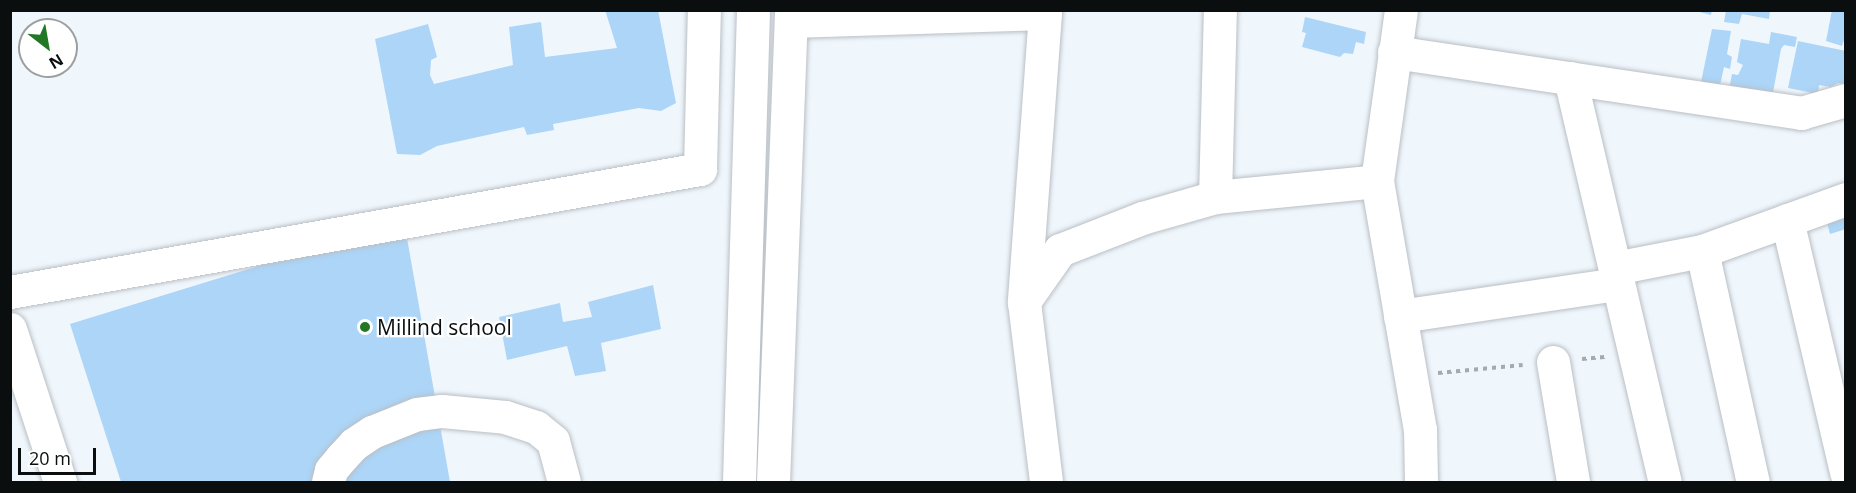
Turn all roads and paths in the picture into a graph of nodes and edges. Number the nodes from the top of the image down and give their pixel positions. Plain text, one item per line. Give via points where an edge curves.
1 (704, 10) edge
2 (753, 10) edge
3 (1220, 10) edge
4 (1401, 10) edge
5 (791, 16) edge
6 (1394, 52) junction
7 (1570, 78) junction
8 (1844, 104) edge
9 (1377, 181) junction
10 (1215, 197) junction
11 (1845, 199) edge
12 (1787, 220) junction
13 (1702, 251) junction
14 (1616, 276) junction
15 (10, 292) edge
16 (1024, 302) junction
17 (1400, 316) junction
18 (10, 330) edge
19 (1553, 362) dead end
20 (1845, 472) edge
21 (60, 483) edge
22 (328, 483) edge
23 (564, 483) edge
24 (739, 483) edge
25 (773, 483) edge
26 (1046, 483) edge
27 (1421, 483) edge
28 (1573, 483) edge
29 (1665, 483) edge
30 (1753, 483) edge

1 - 15 street via 700,168
2 - 24 street
3 - 10 street
4 - 6 street
5 - 16 street via 1045,13
5 - 25 street
6 - 7 street
6 - 9 street
7 - 8 street via 1801,113
7 - 14 street
9 - 10 street
9 - 17 street
10 - 16 street via 1142,218 1060,250
11 - 12 street
12 - 13 street
12 - 20 street
13 - 14 street
13 - 30 street
14 - 17 street
14 - 29 street
16 - 26 street
17 - 27 street via 1420,429
18 - 21 street
19 - 28 street
22 - 23 street via 331,470 341,458 372,432 417,414 442,411 505,417 536,427 553,441

